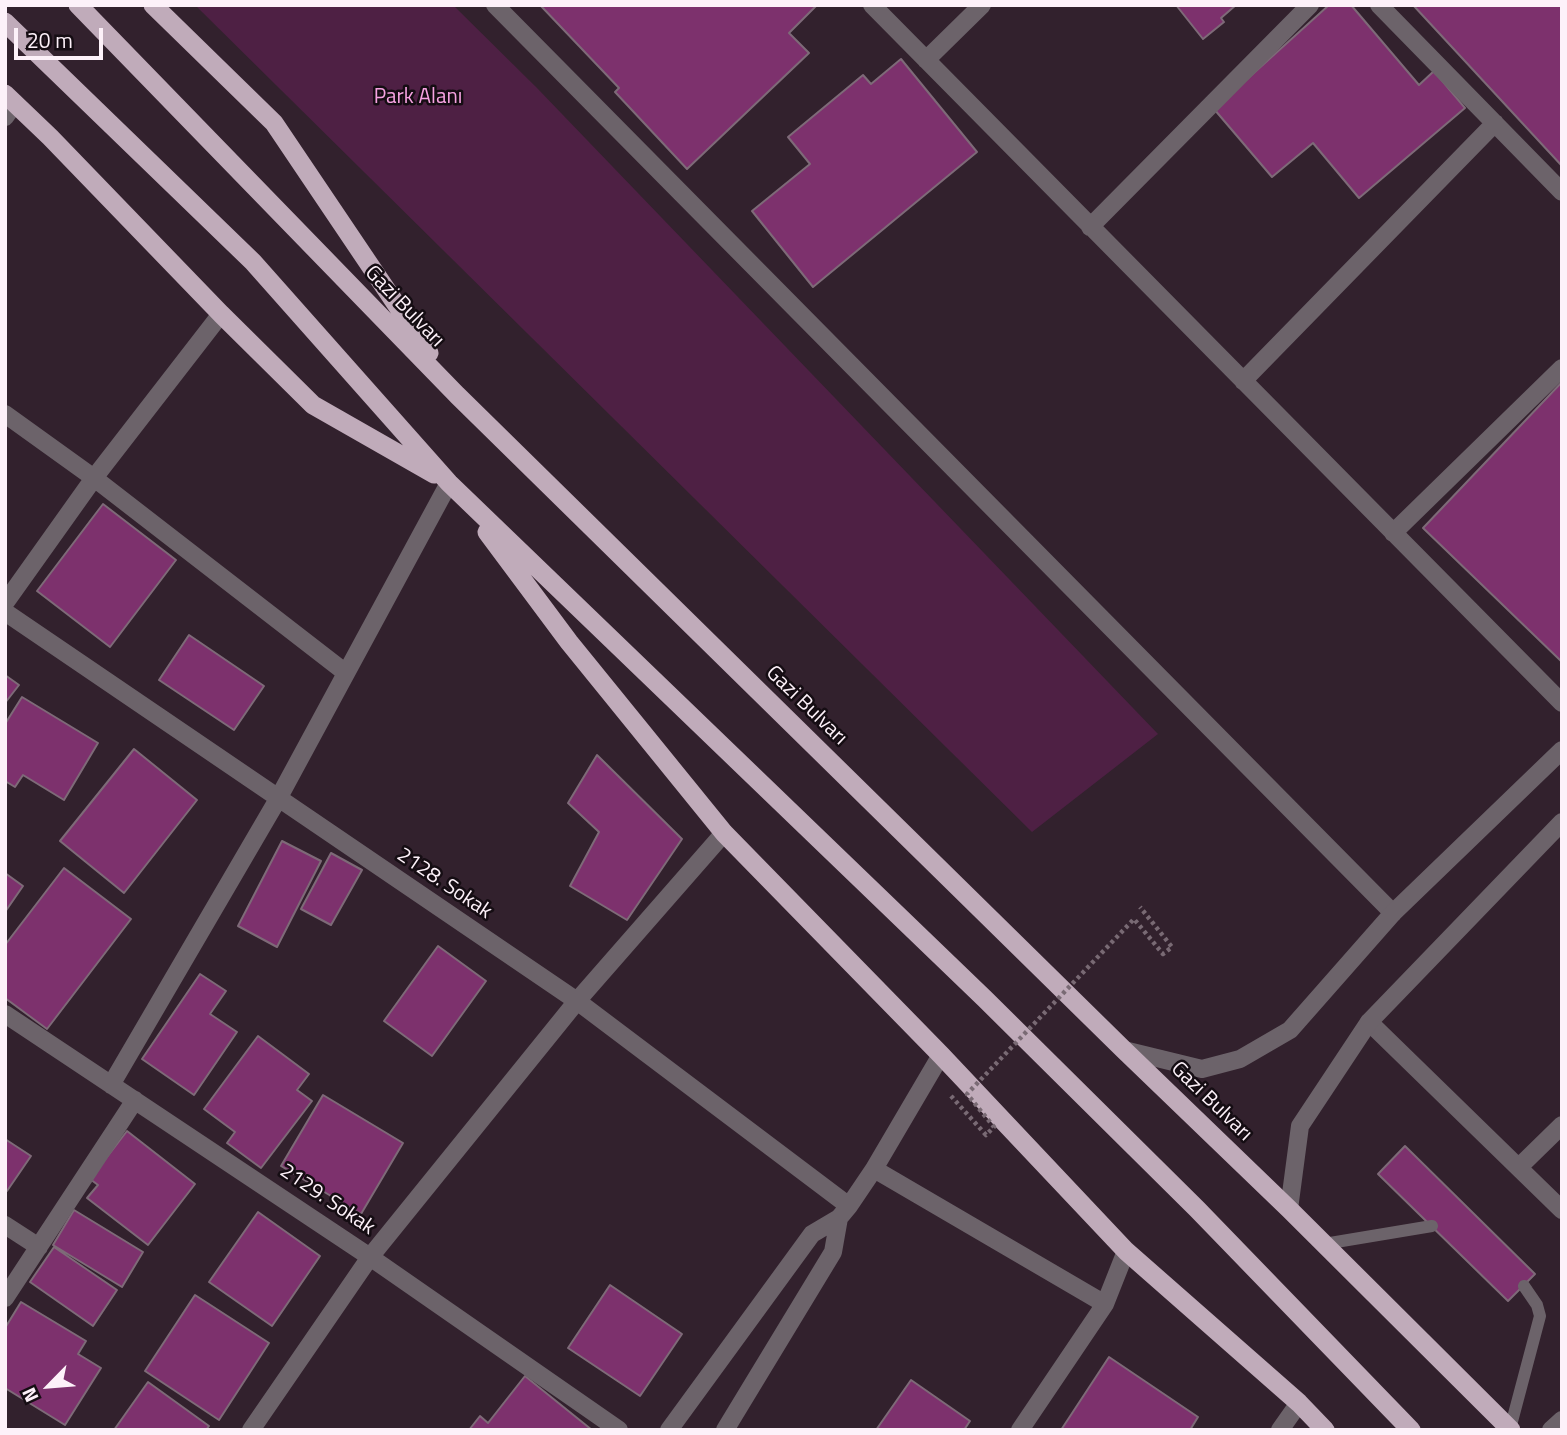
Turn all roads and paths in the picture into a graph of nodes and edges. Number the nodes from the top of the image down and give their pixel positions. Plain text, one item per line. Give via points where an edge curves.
1 (78, 5) edge
2 (153, 5) edge
3 (495, 5) edge
4 (872, 5) edge
5 (982, 5) edge
6 (1310, 5) edge
7 (1379, 5) edge
8 (5, 22) edge
9 (926, 61) junction
10 (8, 105) edge
11 (1494, 123) junction
12 (1562, 192) edge
13 (1090, 227) junction
14 (221, 314) junction
15 (1562, 368) edge
16 (1243, 381) junction
17 (457, 395) junction
18 (5, 414) edge
19 (94, 478) junction
20 (449, 483) junction
21 (1393, 533) junction
22 (5, 603) edge
23 (5, 612) edge
24 (346, 673) junction
25 (1562, 703) edge
26 (1562, 750) edge
27 (278, 799) junction
28 (1562, 822) edge
29 (724, 833) junction
30 (1140, 907) dead end
31 (1393, 913) junction
32 (578, 1001) junction
33 (5, 1014) edge
34 (1369, 1022) junction
35 (1124, 1050) junction
36 (942, 1055) junction
37 (111, 1084) junction
38 (951, 1096) dead end
39 (135, 1100) junction
40 (1562, 1125) edge
41 (1519, 1167) junction
42 (874, 1169) junction
43 (1289, 1209) junction
44 (1562, 1210) edge
45 (844, 1212) junction
46 (5, 1225) edge
47 (1432, 1226) dead end
48 (1324, 1244) junction
49 (38, 1247) junction
50 (1126, 1251) junction
51 (370, 1257) junction
52 (1524, 1286) dead end
53 (5, 1298) edge
54 (1105, 1304) junction
55 (1299, 1403) junction
56 (1562, 1420) edge
57 (1510, 1429) edge
58 (251, 1430) edge
59 (619, 1430) edge
60 (669, 1430) edge
61 (725, 1430) edge
62 (1020, 1430) edge
63 (1280, 1430) edge
64 (1325, 1430) edge
65 (1411, 1430) edge
66 (1551, 1430) edge

1 - 17 highway, Gazi Bulvarı
2 - 17 highway via 274,123
3 - 31 street
4 - 9 street
5 - 9 street
6 - 13 street
7 - 11 street
8 - 20 highway via 253,262
9 - 13 street
10 - 14 highway via 59,146
11 - 12 street
11 - 16 street
13 - 16 street
14 - 19 street
14 - 20 highway via 313,405
15 - 21 street
16 - 21 street
17 - 35 highway, Gazi Bulvarı
18 - 19 street
19 - 22 street
19 - 24 street
20 - 24 street
20 - 29 highway via 569,642
20 - 65 highway via 985,999
21 - 25 street
23 - 27 street, 2128. Sokak
24 - 27 street
26 - 31 street
27 - 32 street, 2128. Sokak
27 - 37 street
28 - 34 street
29 - 32 street
29 - 36 highway
30 - 38 path, bridge via 1172,947 1163,954 1134,919 967,1094 994,1127 986,1135
31 - 35 street via 1290,1030 1240,1059 1202,1069
32 - 45 street, 2128. Sokak
32 - 51 street
33 - 37 street, 2129. Sokak
34 - 41 street
34 - 43 street via 1300,1126
35 - 43 highway, Gazi Bulvarı
36 - 42 street
36 - 50 highway
37 - 39 street, 2129. Sokak
39 - 49 street
39 - 51 street, 2129. Sokak
40 - 41 street
41 - 44 street
42 - 45 street
42 - 54 street
43 - 48 highway, Gazi Bulvarı
45 - 60 street via 812,1234
45 - 61 street via 833,1252
46 - 49 street
47 - 48 lane
48 - 57 highway, Gazi Bulvarı
49 - 53 street
50 - 54 street
50 - 55 highway
51 - 58 street
51 - 59 street, 2129. Sokak
52 - 57 lane via 1540,1316
54 - 62 street
55 - 63 street
55 - 64 highway
56 - 66 street

